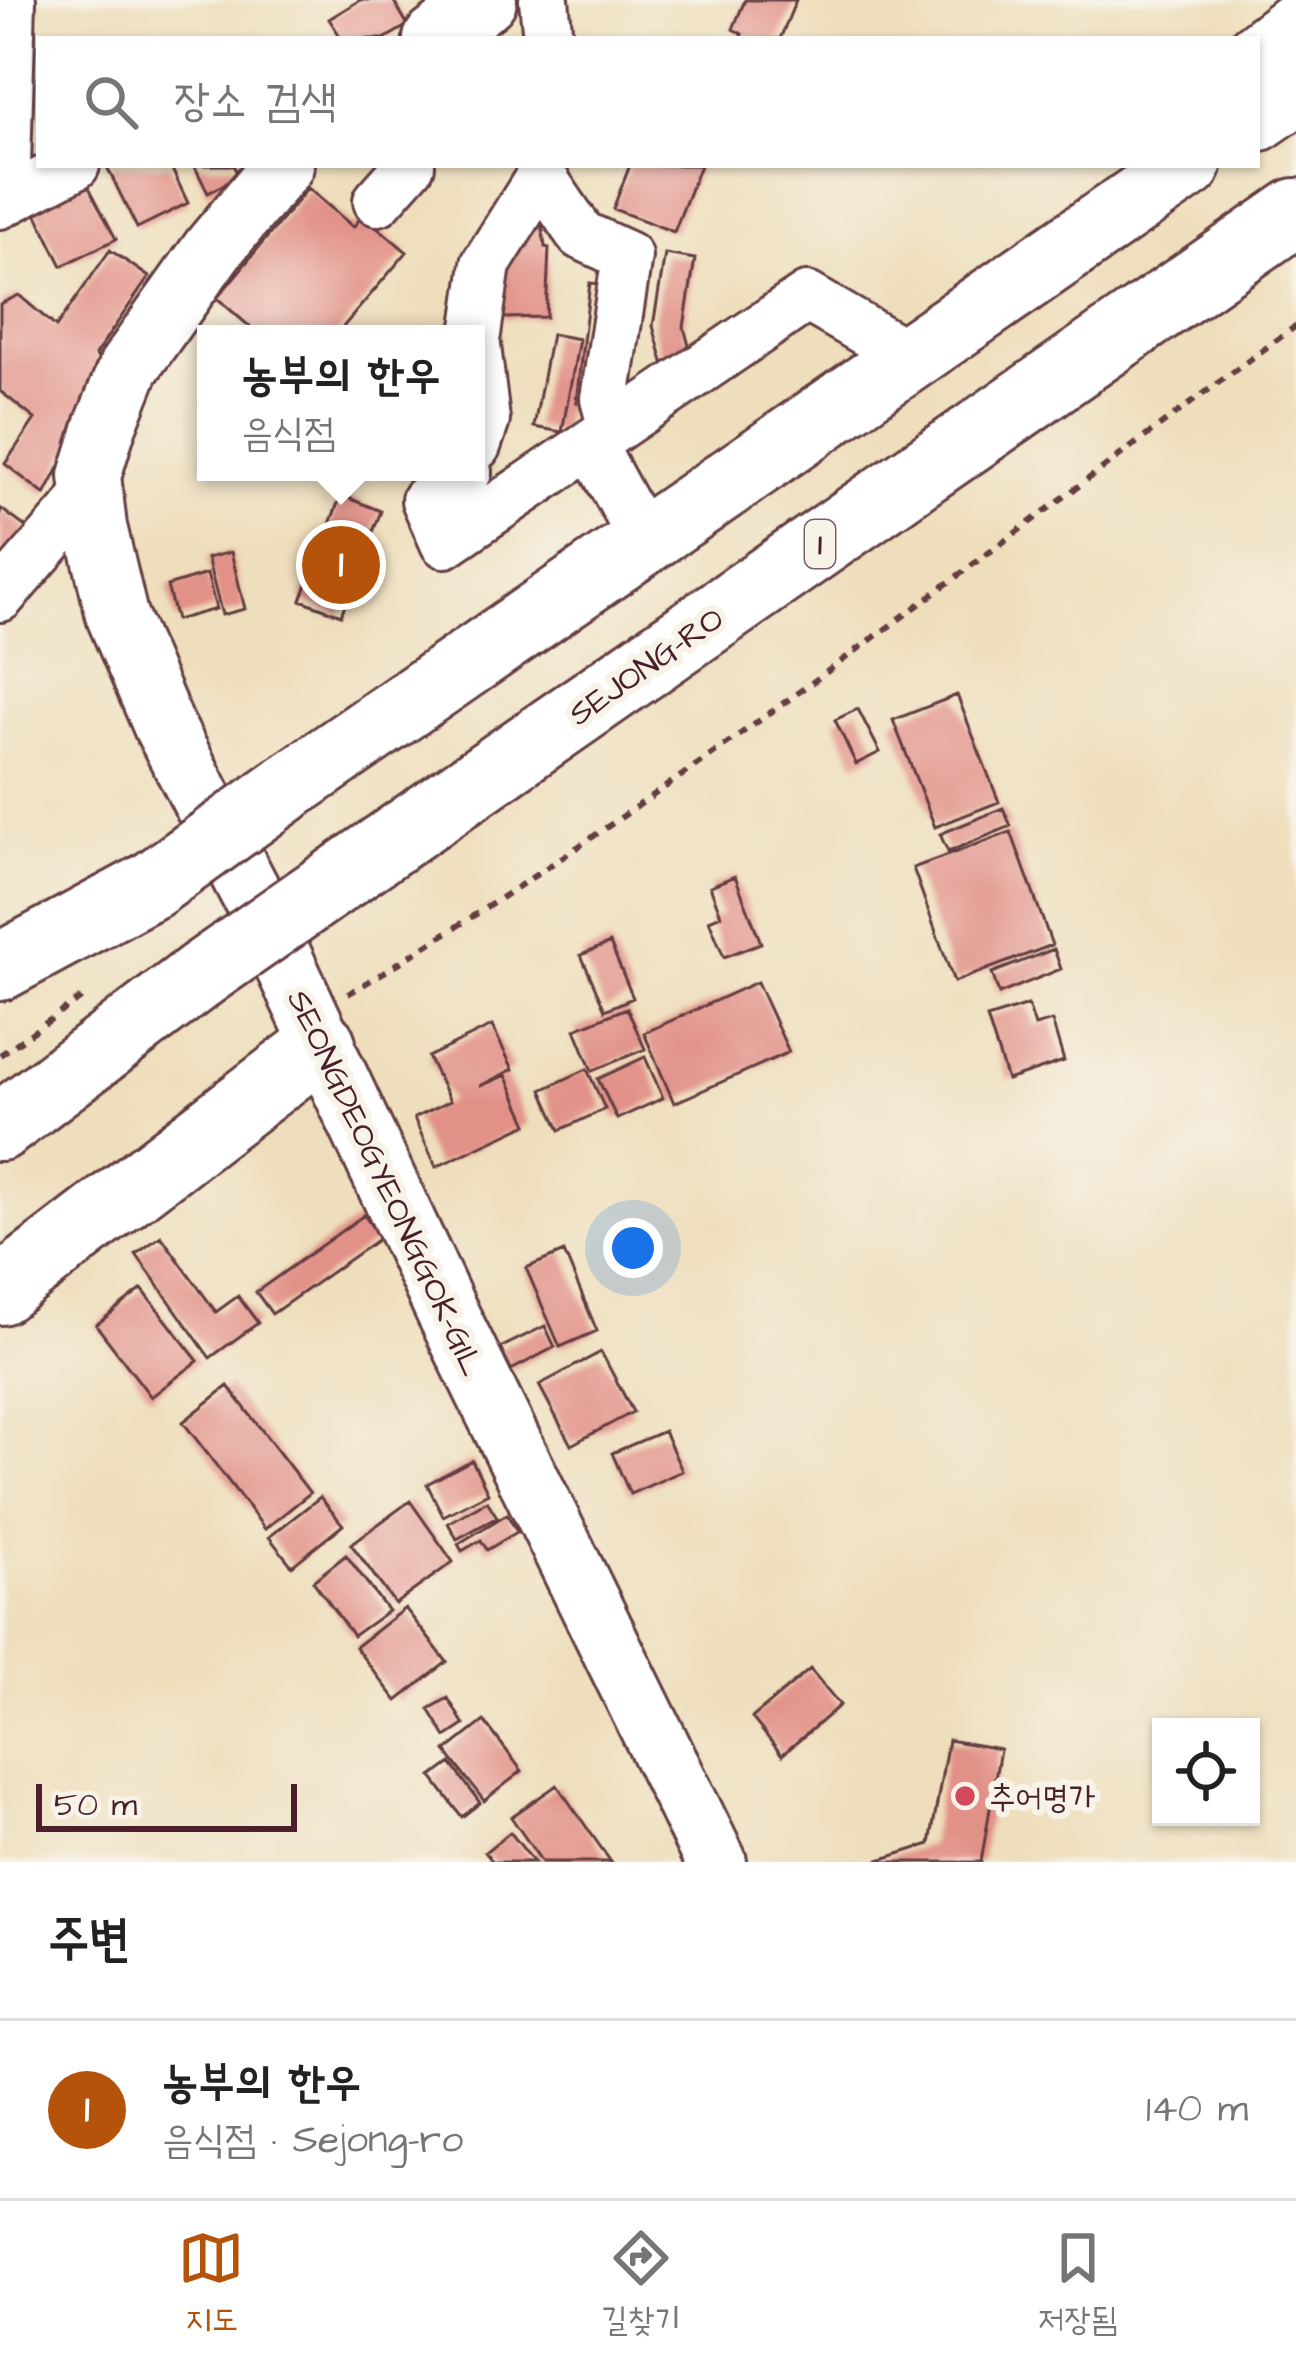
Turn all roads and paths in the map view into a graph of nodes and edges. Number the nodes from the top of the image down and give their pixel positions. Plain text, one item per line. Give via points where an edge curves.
1 (11, 0) edge
2 (485, 0) edge
3 (1296, 26) edge
4 (438, 36) edge
5 (1260, 54) edge
6 (1296, 91) edge
7 (1260, 116) edge
8 (69, 168) edge
9 (281, 168) edge
10 (407, 168) edge
11 (1123, 168) edge
12 (1184, 168) edge
13 (542, 170) edge
14 (3, 201) edge
15 (378, 201) dead end
16 (1296, 212) edge
17 (477, 325) edge
18 (1296, 326) edge
19 (900, 351) junction
20 (602, 436) junction
21 (784, 445) junction
22 (449, 481) edge
23 (92, 491) junction
24 (644, 541) junction
25 (0, 598) edge
26 (62, 933) junction
27 (0, 967) edge
28 (0, 978) edge
29 (316, 1030) junction
30 (0, 1127) edge
31 (0, 1291) edge
32 (716, 1862) edge

1 - 14 street
2 - 4 main road
3 - 5 highway
6 - 7 highway
8 - 14 street
9 - 23 main road via 129,368 90,476
10 - 15 street
11 - 19 highway
12 - 21 highway
13 - 17 street via 485,264
13 - 20 street via 581,235 627,256
16 - 30 highway, SEJONG-RO / 1, bridge via 202,974
18 - 29 path via 836,668
19 - 20 street via 807,297
19 - 21 highway
20 - 22 street via 445,543 426,500
20 - 24 street
21 - 24 highway
23 - 25 street
23 - 29 main road, SEONGDEOGYEONGGOK-GIL via 117,616
24 - 26 highway, bridge via 152,885
26 - 27 highway
26 - 28 street
29 - 31 highway
29 - 32 main road, SEONGDEOGYEONGGOK-GIL

